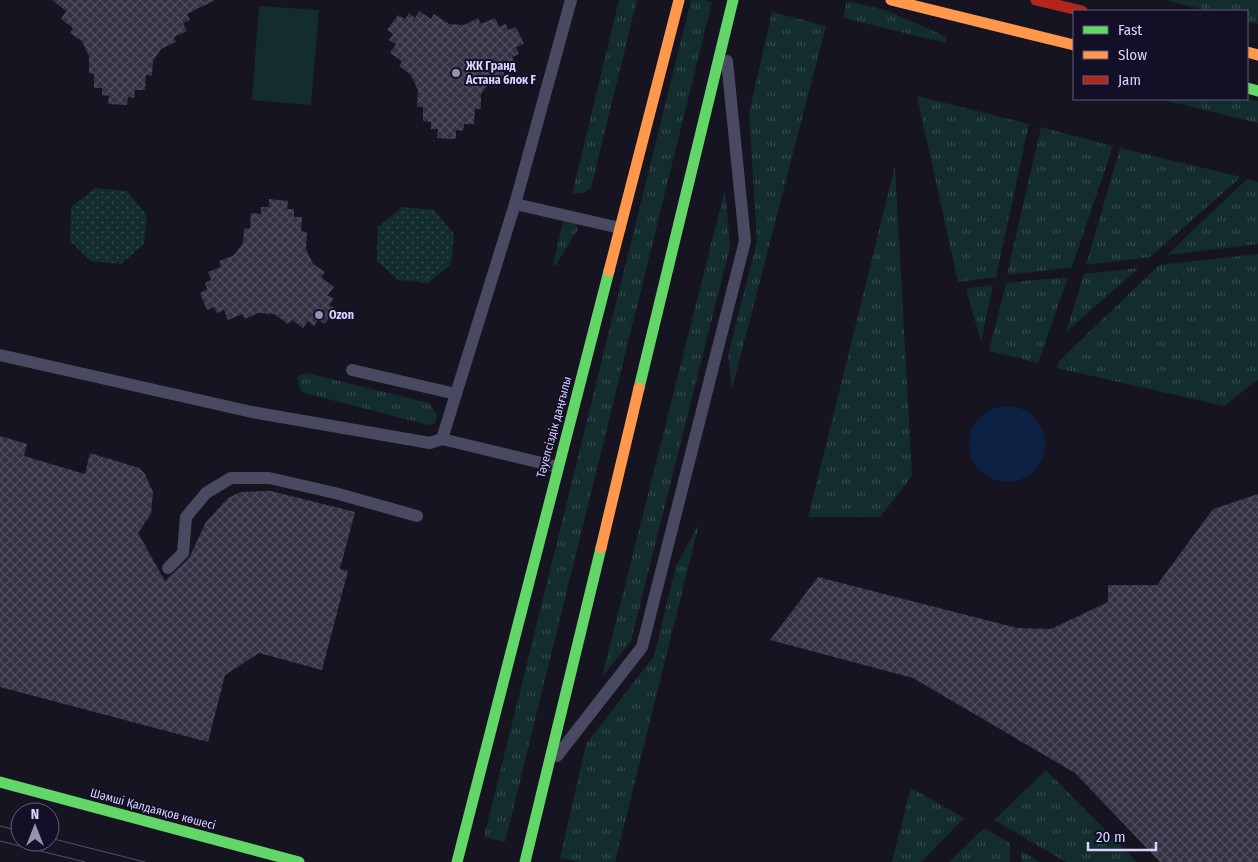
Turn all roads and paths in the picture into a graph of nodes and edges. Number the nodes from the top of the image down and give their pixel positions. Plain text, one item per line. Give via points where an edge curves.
1 (571, 0) edge
2 (680, 0) edge
3 (733, 0) edge
4 (891, 0) edge
5 (1036, 0) edge
6 (1078, 10) edge
7 (725, 36) junction
8 (1073, 45) edge
9 (515, 204) junction
10 (620, 228) junction
11 (0, 354) edge
12 (352, 370) dead end
13 (456, 394) junction
14 (442, 439) junction
15 (558, 467) junction
16 (417, 516) dead end
17 (168, 568) dead end
18 (548, 767) junction
19 (0, 782) edge
20 (299, 862) edge
21 (457, 862) edge
22 (525, 862) edge

1 - 9 lane
2 - 10 main road, Тәуелсіздік даңғылы
3 - 7 main road
4 - 8 main road
5 - 6 main road
7 - 18 main road
7 - 18 lane via 745,241 642,647
9 - 10 lane
9 - 13 lane
10 - 15 main road, Тәуелсіздік даңғылы
11 - 14 lane via 252,412 430,443
12 - 13 lane
13 - 14 lane
14 - 15 lane
15 - 21 main road, Тәуелсіздік даңғылы
16 - 17 lane via 269,478 231,478 206,493 186,517 183,553
18 - 22 main road
19 - 20 main road, Шәмші Қалдаяқов көшесі

